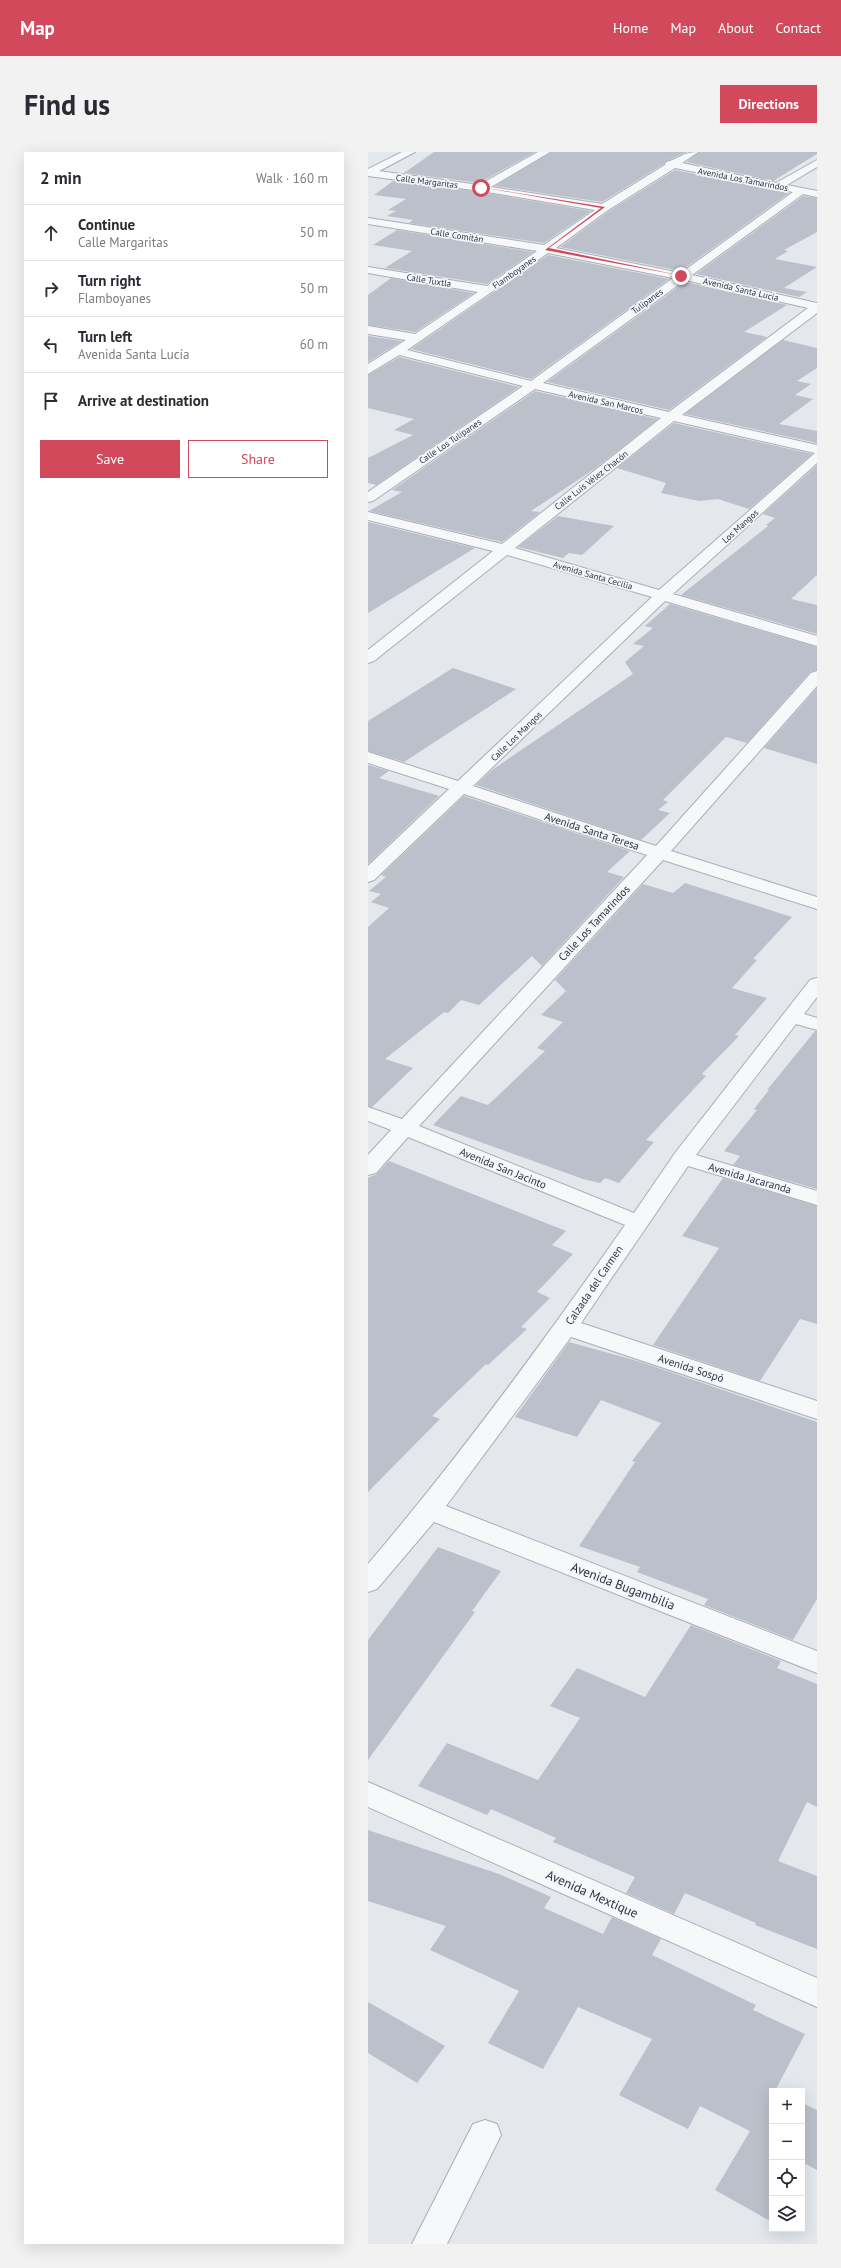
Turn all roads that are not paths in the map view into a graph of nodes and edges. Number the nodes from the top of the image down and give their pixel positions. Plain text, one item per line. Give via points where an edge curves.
1 (410, 152) edge
2 (545, 152) edge
3 (693, 152) edge
4 (817, 163) edge
5 (670, 164) junction
6 (368, 173) edge
7 (778, 186) junction
8 (481, 188) junction
9 (801, 191) junction
10 (817, 194) edge
11 (604, 208) junction
12 (368, 221) edge
13 (546, 249) junction
14 (368, 270) edge
15 (681, 276) junction
16 (489, 290) junction
17 (817, 307) edge
18 (368, 330) edge
19 (418, 338) junction
20 (397, 351) junction
21 (368, 370) edge
22 (533, 385) junction
23 (672, 416) junction
24 (817, 449) edge
25 (817, 456) edge
26 (368, 498) edge
27 (368, 516) edge
28 (502, 549) junction
29 (664, 595) junction
30 (817, 641) edge
31 (368, 658) edge
32 (817, 676) edge
33 (368, 757) edge
34 (462, 788) junction
35 (659, 853) junction
36 (368, 876) edge
37 (817, 903) edge
38 (817, 984) edge
39 (792, 1017) junction
40 (817, 1024) edge
41 (368, 1113) edge
42 (404, 1128) junction
43 (683, 1158) junction
44 (368, 1168) edge
45 (817, 1198) edge
46 (637, 1222) junction
47 (566, 1327) junction
48 (817, 1410) edge
49 (429, 1510) junction
50 (368, 1582) edge
51 (817, 1662) edge
52 (368, 1794) edge
53 (817, 1993) edge
54 (485, 2135) dead end
55 (429, 2244) edge

1 - 6 street
2 - 8 street
3 - 5 street, Flamboyanes
4 - 7 street
5 - 7 street, Avenida Los Tamarindos
5 - 11 street, Flamboyanes
6 - 8 street, Calle Margaritas
7 - 9 street, Avenida Los Tamarindos
8 - 11 street, Calle Margaritas
9 - 10 street, Avenida Los Tamarindos
9 - 15 street, Tulipanes
11 - 13 street, Flamboyanes
12 - 13 street, Calle Comitán
13 - 15 street, Avenida Santa Lucía
13 - 16 street, Flamboyanes
14 - 16 street, Calle Tuxtla
15 - 17 street, Avenida Santa Lucía
15 - 22 street, Tulipanes
16 - 19 street, Flamboyanes
17 - 23 street, Calle Luis Vélez Chacón
18 - 19 street
19 - 20 street, Flamboyanes
20 - 21 street, Flamboyanes
20 - 22 street, Avenida San Marcos
22 - 23 street, Avenida San Marcos
22 - 26 street, Calle Los Tulipanes
23 - 24 street, Avenida San Marcos
23 - 28 street, Calle Luis Vélez Chacón
25 - 29 street, Los Mangos
27 - 28 street, Avenida Santa Cecilia
28 - 29 street, Avenida Santa Cecilia
28 - 31 street, Calle Luis Vélez Chacón
29 - 30 street, Avenida Santa Cecilia
29 - 34 street, Calle Los Mangos
32 - 35 street, Calle Los Tamarindos
33 - 34 street, Avenida Santa Teresa
34 - 35 street, Avenida Santa Teresa
34 - 36 street, Calle Los Mangos
35 - 37 street, Avenida Santa Teresa
35 - 42 street, Calle Los Tamarindos
38 - 39 street, Calzada del Carmen
39 - 40 street
39 - 43 street, Calzada del Carmen
41 - 42 street, Avenida San Jacinto
42 - 44 street, Calle Los Tamarindos
42 - 46 street, Avenida San Jacinto
43 - 45 street, Avenida Jacaranda
43 - 46 street, Calzada del Carmen
46 - 47 street, Calzada del Carmen
47 - 48 street, Avenida Sospó
47 - 49 street, Calzada del Carmen
49 - 50 street, Calzada del Carmen
49 - 51 street, Avenida Bugambilia
52 - 53 street, Avenida Mextique
54 - 55 street

